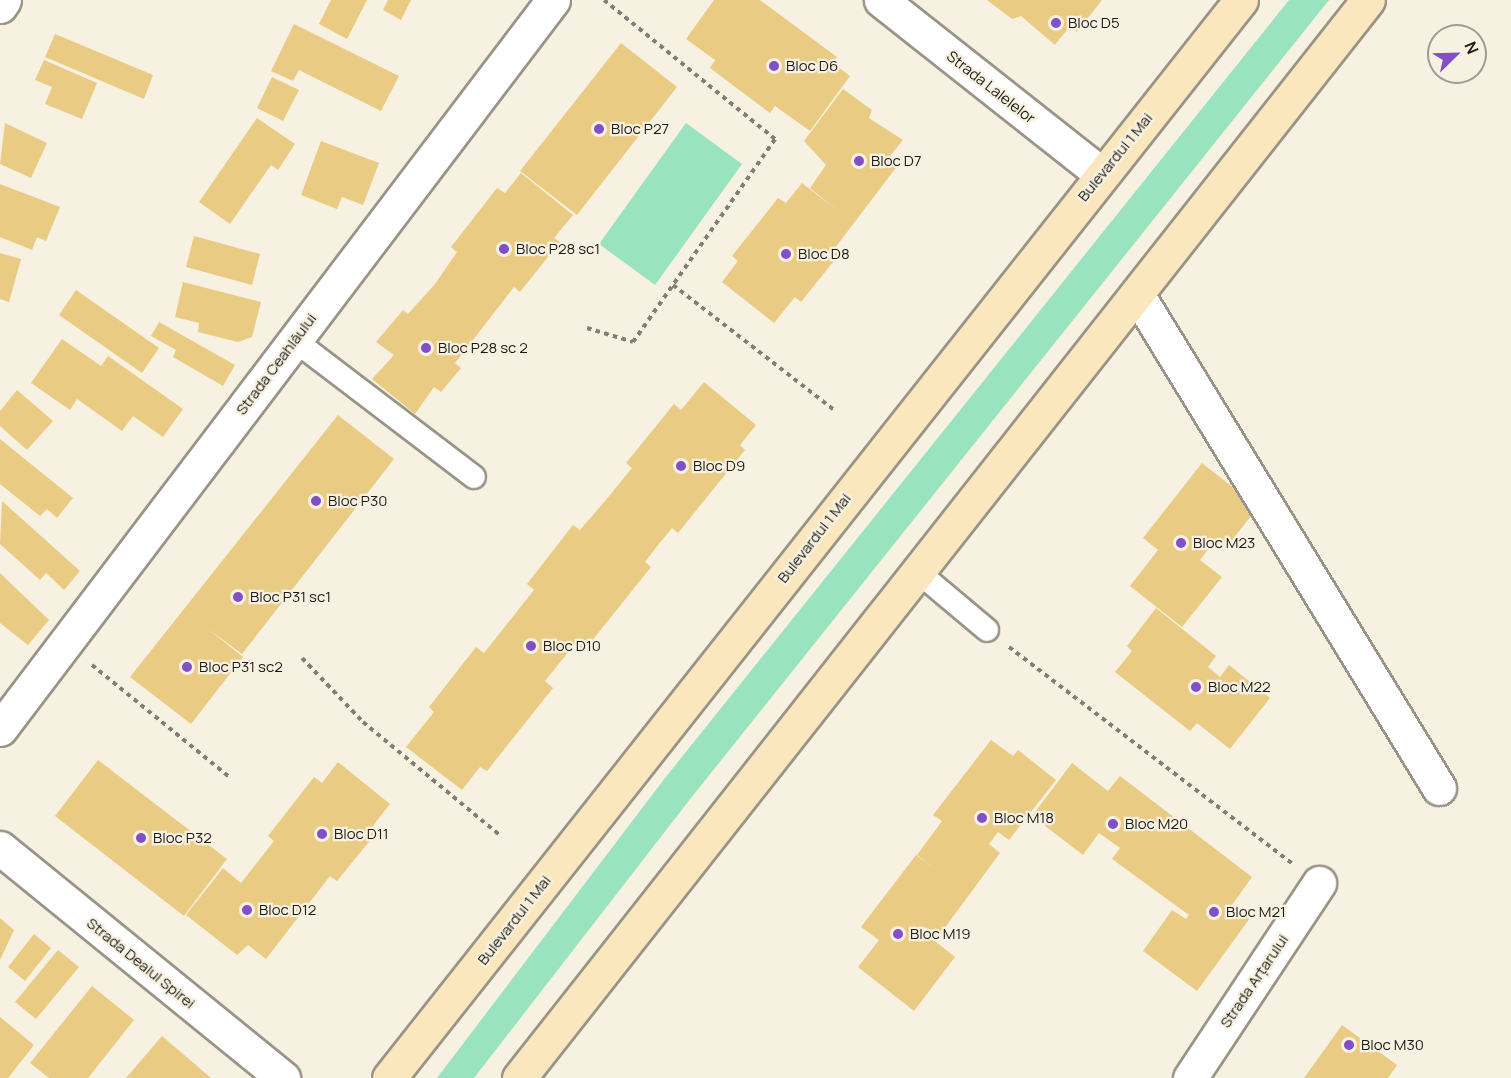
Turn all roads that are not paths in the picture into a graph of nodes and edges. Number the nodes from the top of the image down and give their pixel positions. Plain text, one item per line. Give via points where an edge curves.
1 (4, 0) edge
2 (553, 0) edge
3 (881, 0) edge
4 (1241, 0) edge
5 (1368, 0) edge
6 (0, 6) edge
7 (1101, 174) junction
8 (1137, 294) junction
9 (294, 340) junction
10 (474, 477) dead end
11 (918, 572) junction
12 (987, 630) road end
13 (0, 729) edge
14 (1439, 788) dead end
15 (0, 848) edge
16 (1319, 883) road end
17 (283, 1078) edge
18 (389, 1078) edge
19 (519, 1078) edge
20 (1190, 1078) edge

1 - 6 street
2 - 9 street, Strada Ceahlăului
3 - 7 street, Strada Lalelelor
4 - 7 main road, Bulevardul 1 Mai
5 - 8 main road
7 - 18 main road, Bulevardul 1 Mai
8 - 11 main road
8 - 14 street
9 - 10 lane
9 - 13 street, Strada Ceahlăului
11 - 12 lane
11 - 19 main road
15 - 17 street, Strada Dealul Spirei
16 - 20 street, Strada Arțarului

